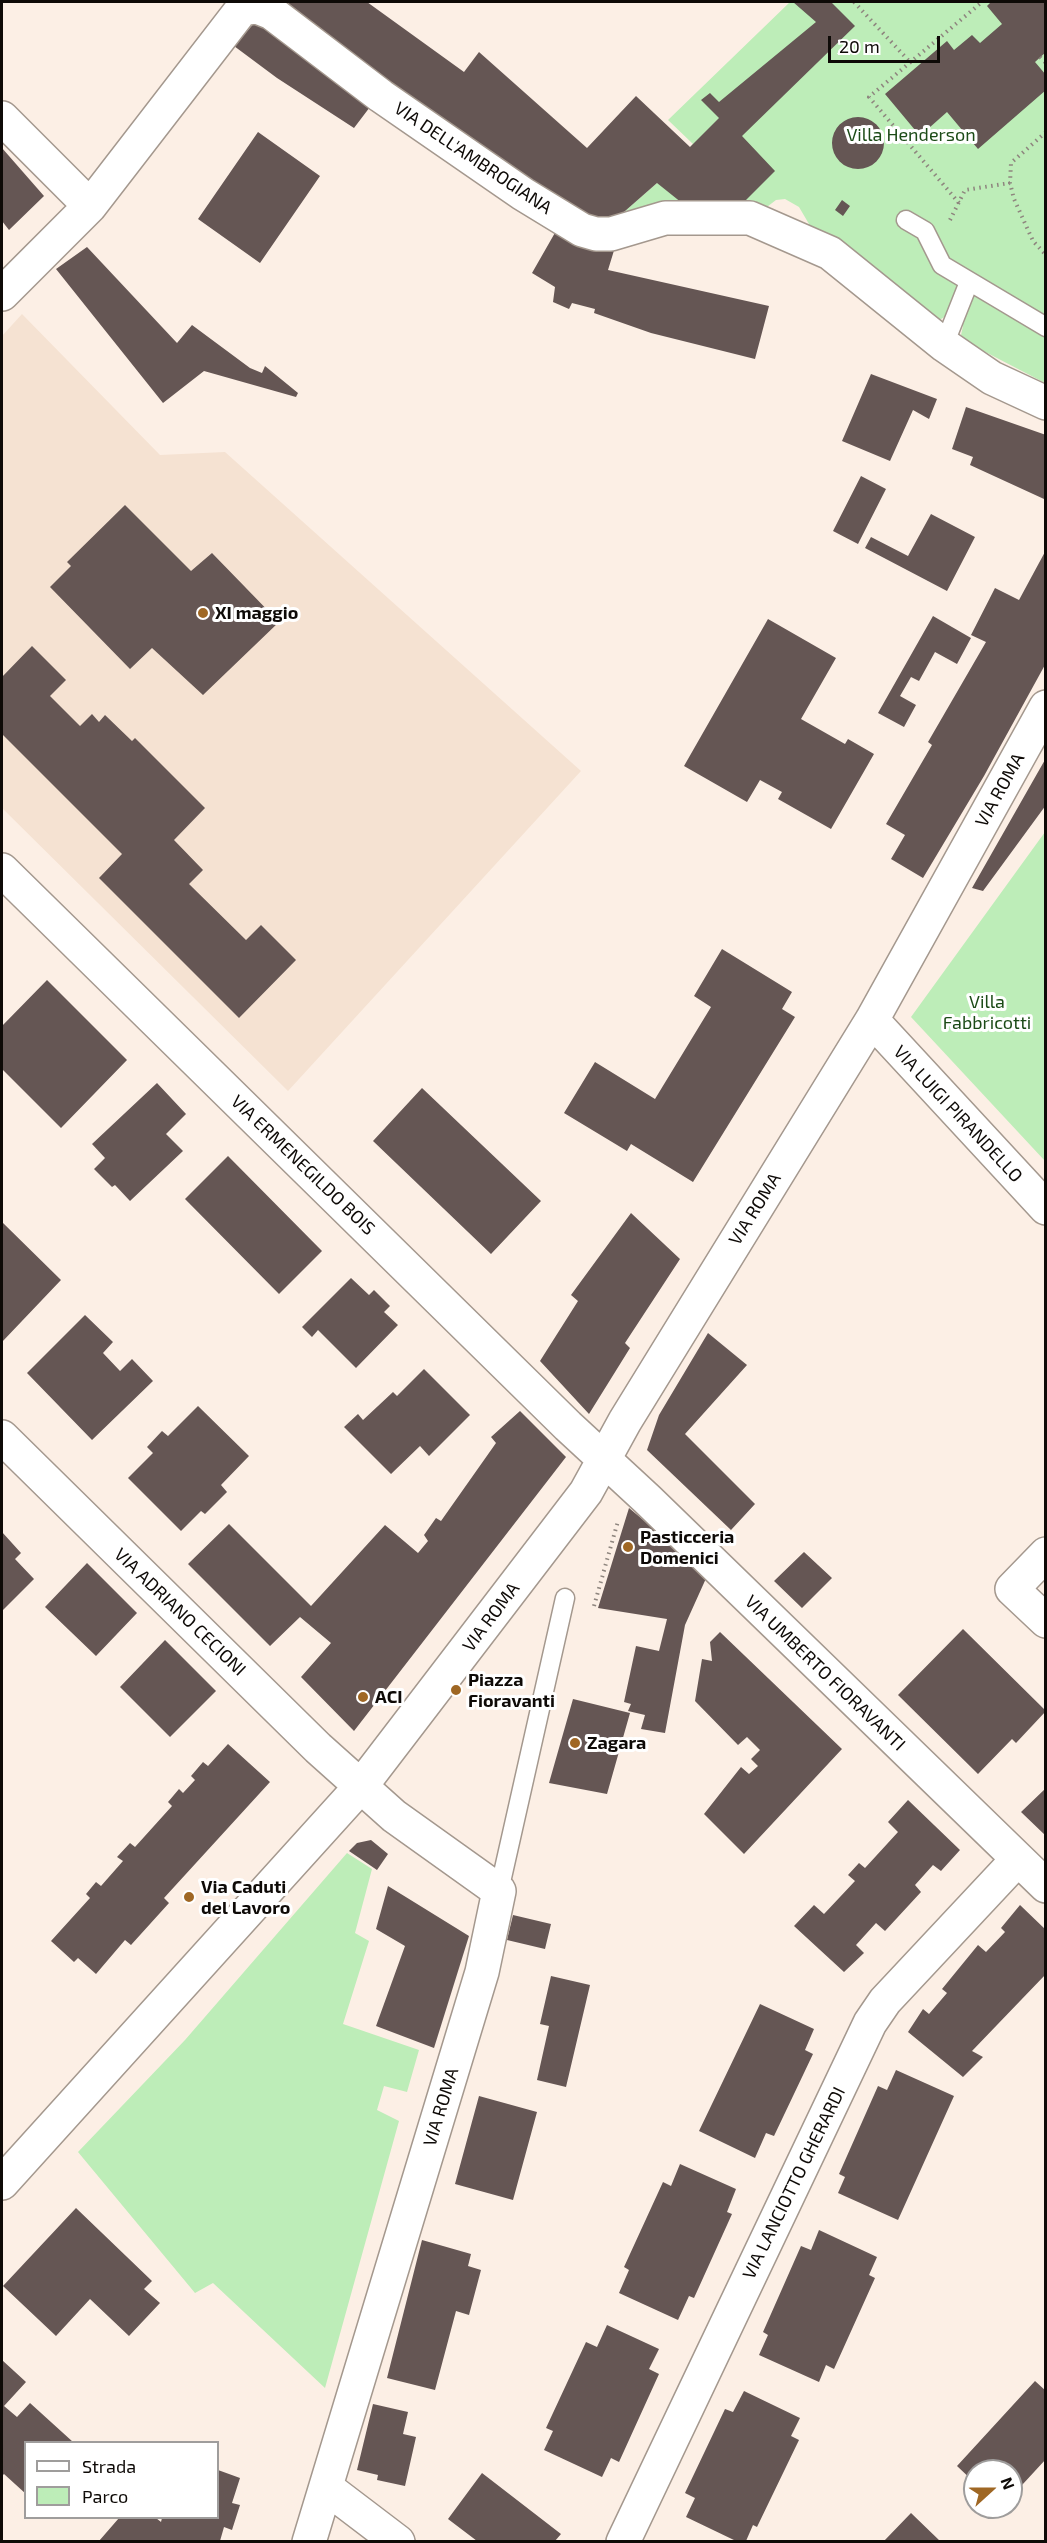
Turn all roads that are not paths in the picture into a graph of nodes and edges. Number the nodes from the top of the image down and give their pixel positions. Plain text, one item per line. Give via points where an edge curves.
1 (2, 118) edge
2 (90, 206) junction
3 (906, 220) dead end
4 (969, 282) junction
5 (2, 294) edge
6 (1046, 327) edge
7 (944, 345) junction
8 (1046, 403) edge
9 (1046, 707) edge
10 (2, 870) edge
11 (872, 1020) junction
12 (1046, 1208) edge
13 (2, 1437) edge
14 (604, 1460) junction
15 (1046, 1554) edge
16 (565, 1598) road end
17 (1046, 1621) edge
18 (361, 1785) junction
19 (1017, 1860) junction
20 (1046, 1886) edge
21 (499, 1891) junction
22 (2, 2183) edge
23 (327, 2488) junction
24 (309, 2541) edge
25 (398, 2541) edge
26 (623, 2541) edge

1 - 2 street
2 - 5 street, VIA DELL'AMBROGIANA
2 - 7 street, VIA DELL'AMBROGIANA via 242,9 257,7 272,13 381,96 523,194 582,230 611,234 665,218 750,218 830,253
3 - 4 lane via 925,231 942,265
4 - 6 lane
4 - 7 lane
7 - 8 street, VIA DELL'AMBROGIANA via 992,378
9 - 11 street, VIA ROMA
10 - 14 street, VIA ERMENEGILDO BOIS
11 - 12 street, VIA LUIGI PIRANDELLO
11 - 14 street, VIA ROMA
13 - 18 street, VIA ADRIANO CECIONI via 318,1748
14 - 18 street, VIA ROMA via 586,1492
14 - 19 street, VIA UMBERTO FIORAVANTI
15 - 17 street via 1012,1589
16 - 21 lane
18 - 21 street via 394,1816
18 - 22 street
19 - 20 street, VIA UMBERTO FIORAVANTI
19 - 26 street, VIA LANCIOTTO GHERARDI via 885,2001 870,2023
21 - 23 street, VIA ROMA via 482,1972
23 - 24 street, VIA ROMA
23 - 25 street

